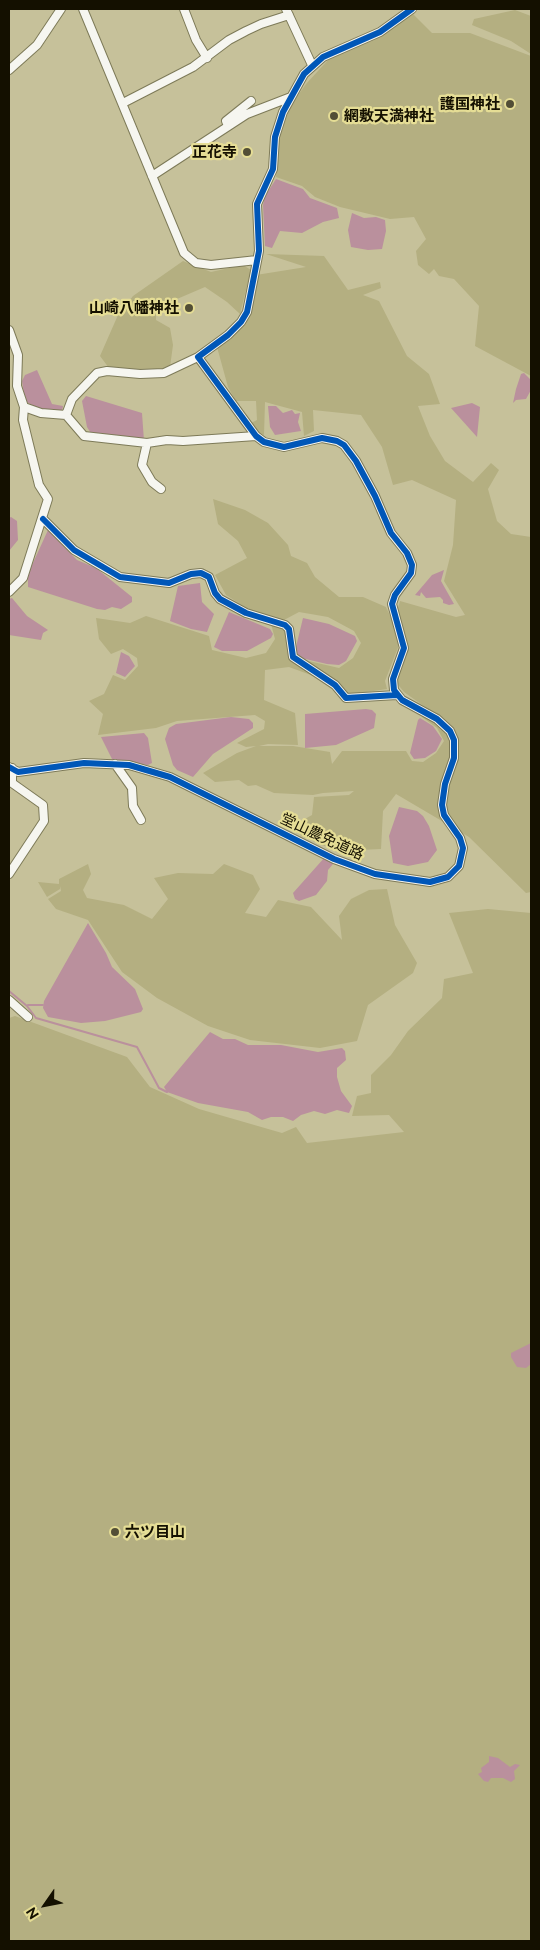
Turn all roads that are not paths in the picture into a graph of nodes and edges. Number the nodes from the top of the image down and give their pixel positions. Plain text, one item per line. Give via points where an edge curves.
1 (61, 9) edge
2 (84, 9) edge
3 (184, 9) edge
4 (412, 9) edge
5 (288, 12) edge
6 (207, 58) junction
7 (312, 65) junction
8 (9, 70) edge
9 (291, 97) junction
10 (251, 102) dead end
11 (123, 103) junction
12 (228, 126) junction
13 (152, 176) junction
14 (257, 260) junction
15 (9, 330) edge
16 (198, 356) junction
17 (24, 407) junction
18 (66, 414) junction
19 (256, 436) junction
20 (147, 443) junction
21 (162, 489) dead end
22 (43, 519) junction
23 (9, 592) edge
24 (397, 695) junction
25 (115, 764) junction
26 (13, 769) edge
27 (141, 820) dead end
28 (9, 874) edge
29 (9, 1000) edge
30 (28, 1017) dead end

1 - 8 street via 37,45
2 - 11 street
3 - 6 street
4 - 7 street via 380,32 330,53
5 - 6 street via 230,40
5 - 7 street
6 - 11 street
7 - 9 street
9 - 12 street via 247,114
9 - 14 street via 275,137 270,178 257,204
10 - 12 street via 226,121
11 - 13 street
12 - 13 street
13 - 14 street via 184,253 196,263 210,265
14 - 16 street via 241,322
15 - 17 street via 18,355 18,386
16 - 18 street via 164,373 97,373 72,399
16 - 19 street
17 - 18 street via 41,413
17 - 22 street via 23,420 39,485 48,499
18 - 20 street via 84,436
19 - 20 street
19 - 24 street via 275,446 291,446 322,438 344,445 375,496 391,533 407,553 412,565 411,573 392,604 404,648 393,679
20 - 21 street via 142,465 147,475
22 - 23 street via 22,578
22 - 24 street via 74,550 120,577 170,583 191,574 201,573 209,577 220,599 246,613 285,625 289,629 293,657 335,685 346,698
24 - 25 street, 堂山農免道路 via 437,718 454,740 454,758 444,784 442,805 444,815 463,848 459,866 442,880 403,879 357,868 170,777
25 - 26 street, 堂山農免道路 via 84,763
25 - 27 street via 132,788 133,806
26 - 28 street via 12,783 43,805 44,821
29 - 30 street

